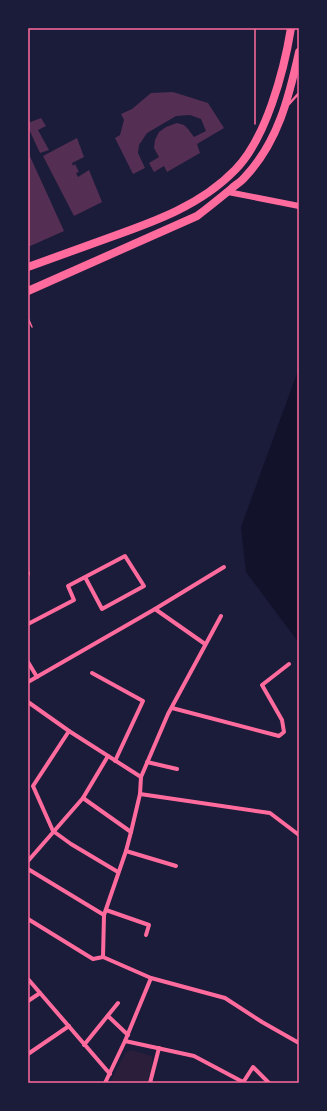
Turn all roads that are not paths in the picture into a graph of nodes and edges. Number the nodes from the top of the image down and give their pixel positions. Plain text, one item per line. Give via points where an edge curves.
1 (291, 28) edge
2 (299, 52) edge
3 (299, 93) edge
4 (283, 110) junction
5 (228, 192) junction
6 (299, 206) edge
7 (28, 267) edge
8 (28, 291) edge
9 (224, 567) dead end
10 (85, 577) junction
11 (155, 609) junction
12 (221, 616) dead end
13 (28, 624) edge
14 (205, 644) junction
15 (28, 662) edge
16 (289, 664) dead end
17 (92, 673) dead end
18 (36, 677) junction
19 (28, 682) edge
20 (29, 704) edge
21 (172, 708) junction
22 (69, 731) junction
23 (108, 756) junction
24 (115, 761) junction
25 (148, 762) junction
26 (177, 769) dead end
27 (141, 777) junction
28 (140, 794) junction
29 (83, 798) junction
30 (54, 831) junction
31 (131, 832) junction
32 (299, 835) edge
33 (126, 851) junction
34 (28, 861) edge
35 (176, 866) dead end
36 (28, 869) edge
37 (118, 872) junction
38 (106, 910) junction
39 (104, 915) junction
40 (28, 919) edge
41 (146, 935) dead end
42 (103, 957) junction
43 (151, 978) junction
44 (28, 979) edge
45 (40, 993) junction
46 (28, 1000) edge
47 (118, 1003) dead end
48 (108, 1016) junction
49 (69, 1026) junction
50 (128, 1035) junction
51 (125, 1041) junction
52 (299, 1043) edge
53 (84, 1045) junction
54 (159, 1048) junction
55 (28, 1054) edge
56 (110, 1074) junction
57 (105, 1083) edge
58 (150, 1083) edge
59 (269, 1083) edge

1 - 7 main road via 280,77 266,120 254,145 236,169 214,190 152,222
2 - 4 main road
3 - 4 lane
4 - 5 main road via 279,125 265,152 245,178
5 - 6 street
5 - 8 main road via 197,216
9 - 11 street
10 - 10 street via 125,556 144,586 102,608
10 - 13 street via 68,586 74,600
11 - 14 street
11 - 18 street
12 - 14 street
14 - 21 street
15 - 18 street
16 - 21 street via 262,685 282,720 284,732 279,736
17 - 24 street via 143,701
18 - 19 street
20 - 22 street
21 - 25 street
22 - 23 street
22 - 30 street via 33,786
23 - 24 street
23 - 29 street
24 - 27 street
25 - 26 street
25 - 27 street
27 - 28 street
28 - 31 street
28 - 32 street via 270,814
29 - 30 street
29 - 31 street
30 - 34 street
30 - 37 street
31 - 33 street
33 - 35 street
33 - 37 street
36 - 39 street
37 - 38 street
38 - 39 street
38 - 41 street via 149,925
39 - 42 street
40 - 42 street via 93,959
42 - 43 street
43 - 50 street
43 - 52 street via 225,998
44 - 45 street
45 - 46 street
45 - 49 street
47 - 48 street
48 - 50 street
48 - 53 street
49 - 53 street
49 - 55 street
50 - 51 street
51 - 54 street
51 - 56 street
53 - 56 street
54 - 58 street
54 - 59 street via 194,1056 243,1082 253,1067
56 - 57 street

